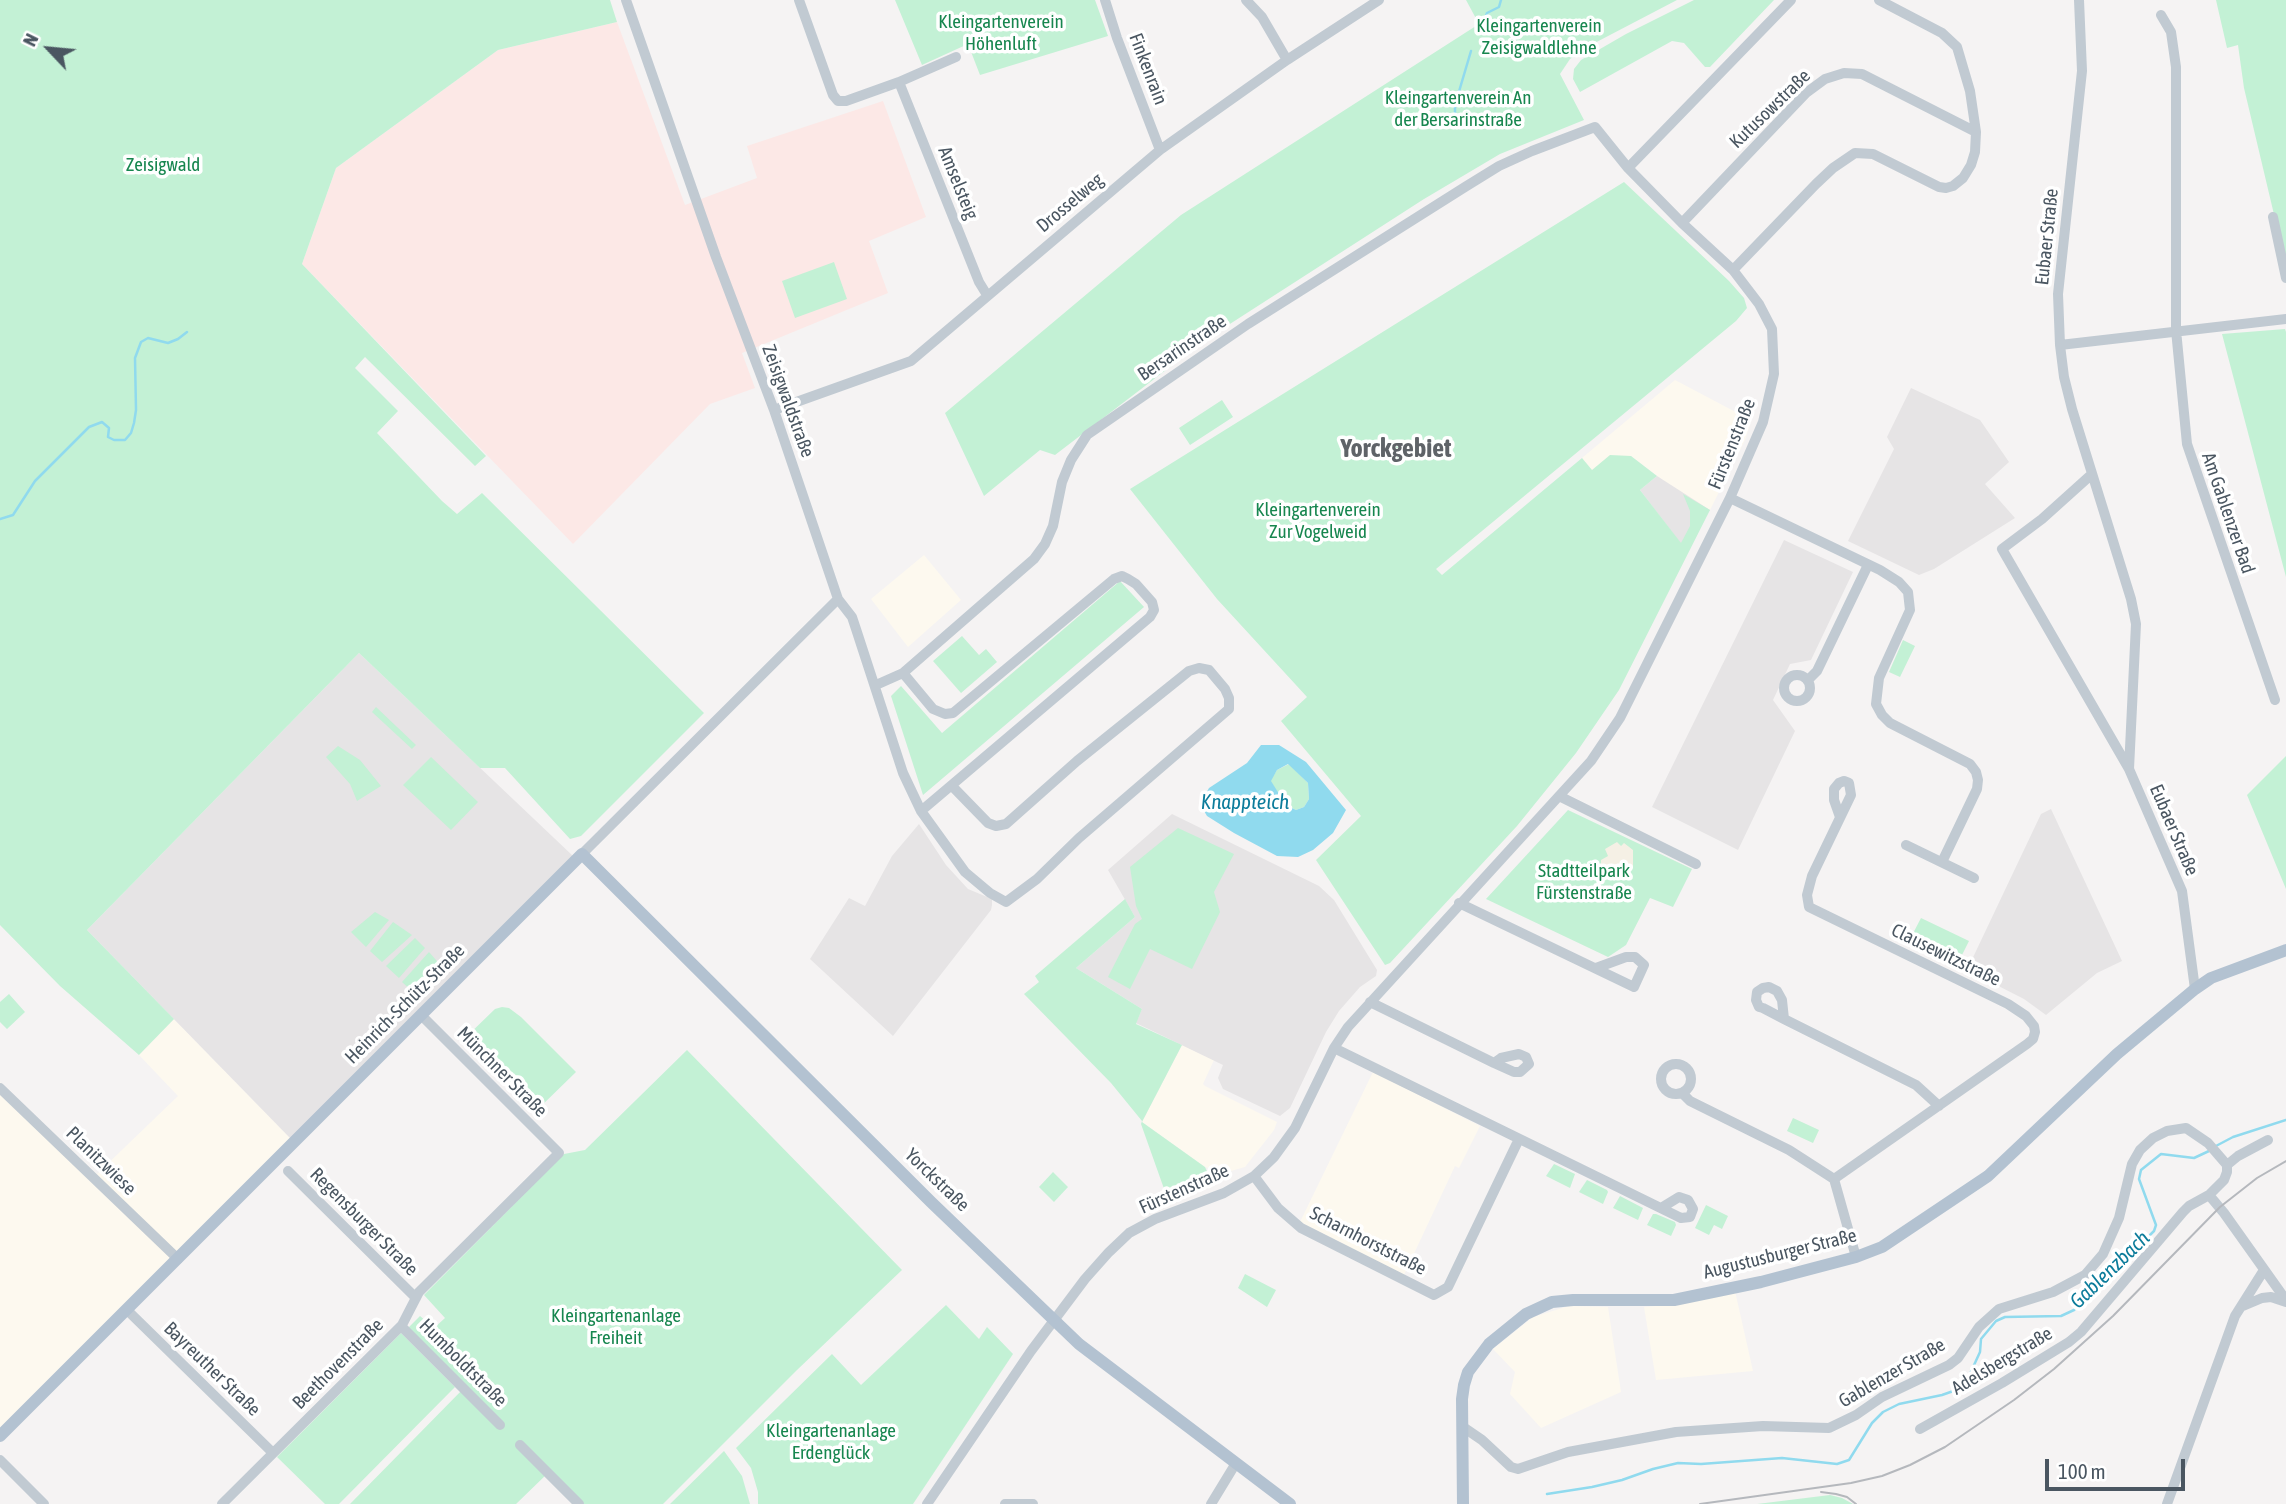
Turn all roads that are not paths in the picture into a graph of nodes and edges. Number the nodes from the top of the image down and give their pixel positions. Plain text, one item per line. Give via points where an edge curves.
1 (625, 0) edge
2 (799, 0) edge
3 (1105, 0) edge
4 (1246, 0) edge
5 (1379, 0) edge
6 (1791, 0) edge
7 (1879, 0) edge
8 (2079, 0) edge
9 (2161, 15) dead end
10 (956, 57) dead end
11 (1287, 60) junction
12 (899, 82) junction
13 (1595, 127) joint
14 (1976, 132) junction
15 (1160, 150) junction
16 (1628, 168) junction
17 (2273, 217) dead end
18 (1682, 223) junction
19 (1732, 270) junction
20 (2286, 278) edge
21 (987, 295) junction
22 (2286, 319) edge
23 (2176, 330) junction
24 (2060, 345) junction
25 (774, 410) junction
26 (2092, 474) junction
27 (1730, 498) junction
28 (1868, 565) junction
29 (838, 598) junction
30 (903, 673) junction
31 (1808, 680) dead end
32 (876, 685) junction
33 (2275, 700) dead end
34 (2129, 769) junction
35 (952, 786) junction
36 (1559, 796) junction
37 (921, 811) junction
38 (1840, 817) dead end
39 (1906, 845) dead end
40 (582, 854) junction
41 (1942, 862) junction
42 (1696, 864) dead end
43 (1974, 878) dead end
44 (1459, 903) junction
45 (2286, 950) edge
46 (1596, 968) dead end
47 (2195, 989) junction
48 (1370, 1002) junction
49 (421, 1016) junction
50 (1784, 1019) dead end
51 (1334, 1048) junction
52 (1494, 1063) dead end
53 (0, 1088) edge
54 (1683, 1094) dead end
55 (1939, 1106) junction
56 (1519, 1139) junction
57 (2268, 1140) dead end
58 (559, 1153) joint
59 (2227, 1165) junction
60 (288, 1171) dead end
61 (1254, 1176) junction
62 (1834, 1180) junction
63 (2209, 1195) junction
64 (1661, 1208) dead end
65 (1856, 1257) junction
66 (178, 1259) junction
67 (2264, 1270) junction
68 (416, 1298) junction
69 (2286, 1301) edge
70 (2240, 1307) junction
71 (127, 1310) junction
72 (1054, 1320) junction
73 (401, 1326) junction
74 (500, 1425) dead end
75 (1463, 1427) junction
76 (1920, 1429) dead end
77 (0, 1436) edge
78 (520, 1445) dead end
79 (273, 1453) junction
80 (0, 1460) edge
81 (1236, 1463) junction
82 (44, 1504) edge
83 (222, 1504) edge
84 (579, 1504) edge
85 (927, 1504) edge
86 (1005, 1504) edge
87 (1033, 1504) edge
88 (1211, 1504) edge
89 (1290, 1504) edge
90 (1462, 1504) edge
91 (2166, 1504) edge

1 - 25 street, Zeisigwaldstraße
2 - 12 street via 838,101
3 - 15 street, Finkenrain
4 - 11 street
5 - 11 street, Drosselweg
6 - 16 street
7 - 14 street via 1942,33 1957,47
8 - 24 street, Eubaer Straße via 2082,71 2058,294
9 - 23 street, Am Gablenzer Bad via 2171,32 2176,67
10 - 12 street
11 - 15 street, Drosselweg
12 - 21 street, Amselsteig
13 - 16 street, Fürstenstraße
13 - 30 street, Bersarinstraße via 1488,173 1248,324 1087,435 1071,460 1053,526 1034,559
14 - 18 street, Kutusowstraße via 1862,74 1844,73 1825,79 1806,93
14 - 19 street via 1971,166 1963,178 1946,188 1873,154 1848,156
15 - 21 street, Drosselweg
16 - 18 street, Fürstenstraße
17 - 20 street
18 - 19 street, Fürstenstraße
19 - 27 street, Fürstenstraße via 1772,329 1774,374 1765,418
21 - 25 street, Drosselweg via 911,360
22 - 23 street
23 - 24 street
23 - 33 street, Am Gablenzer Bad via 2187,444
24 - 26 street, Eubaer Straße via 2064,377
25 - 29 street, Zeisigwaldstraße
26 - 34 street, Eubaer Straße via 2136,624
26 - 34 street, Eubaer Straße via 2001,549
27 - 28 street
27 - 36 street, Fürstenstraße via 1620,718 1591,761
28 - 31 street via 1817,671
28 - 41 street via 1899,582 1908,592 1910,610 1879,678 1877,704 1882,715 1965,761 1976,772 1977,789
29 - 32 street, Zeisigwaldstraße via 852,617
29 - 40 street, Heinrich-Schütz-Straße
30 - 32 street, Bersarinstraße
30 - 35 street via 933,709 953,713 1114,579 1128,579 1152,602 1150,617
32 - 37 street, Zeisigwaldstraße via 903,773
34 - 47 street, Eubaer Straße via 2182,891
35 - 37 street
35 - 37 street, Zeisigwaldstraße via 988,823 1006,824 1189,671 1209,670 1229,698 1229,709 1037,879 1006,901 965,872
36 - 42 street
36 - 44 street, Fürstenstraße
38 - 55 street, Clausewitzstraße via 1812,876 1809,906 2008,1004 2034,1026 2033,1039
39 - 41 street
40 - 49 main road, Heinrich-Schütz-Straße
40 - 72 main road, Yorckstraße
41 - 43 street
44 - 46 street
44 - 48 street, Fürstenstraße
45 - 47 main road, Augustusburger Straße via 2211,978
47 - 65 main road, Augustusburger Straße via 2117,1054 1988,1176 1906,1233
48 - 51 street, Fürstenstraße
48 - 52 street
49 - 58 street, Münchner Straße
49 - 66 main road, Heinrich-Schütz-Straße
50 - 55 street via 1916,1085
51 - 56 street
51 - 61 street, Fürstenstraße via 1295,1128
53 - 66 street, Planitzwiese
54 - 62 street via 1789,1150
55 - 62 street, Clausewitzstraße
56 - 61 street, Scharnhorststraße via 1448,1286 1434,1295 1301,1228 1278,1208
56 - 64 street
57 - 59 street, Adelsbergstraße
58 - 68 street, Beethovenstraße
59 - 63 street, Adelsbergstraße via 2224,1180
59 - 75 street, Gablenzer Straße via 2208,1143 2186,1128 2153,1139 2132,1164 2119,1218 2104,1254 2085,1275 2053,1292 1999,1309 1949,1366 1829,1428 1763,1426 1676,1432 1568,1452 1518,1469
60 - 68 street, Regensburger Straße
61 - 72 street, Fürstenstraße via 1129,1233 1084,1279
62 - 65 street
63 - 67 street
63 - 76 street, Adelsbergstraße via 2183,1212 2075,1337
65 - 75 main road, Augustusburger Straße via 1674,1300 1573,1300 1539,1307 1505,1329 1476,1359 1464,1385
66 - 71 main road, Heinrich-Schütz-Straße
67 - 69 street
67 - 70 street
68 - 73 street, Beethovenstraße
69 - 70 street via 2262,1298
70 - 91 street
71 - 77 main road, Heinrich-Schütz-Straße
71 - 79 street, Bayreuther Straße
72 - 81 main road, Yorckstraße
72 - 85 street, Fürstenstraße
73 - 74 street, Humboldtstraße
73 - 79 street, Beethovenstraße
75 - 90 main road, Augustusburger Straße
78 - 84 street
79 - 83 street, Beethovenstraße
80 - 82 street
81 - 88 street
81 - 89 main road, Yorckstraße
86 - 87 street

